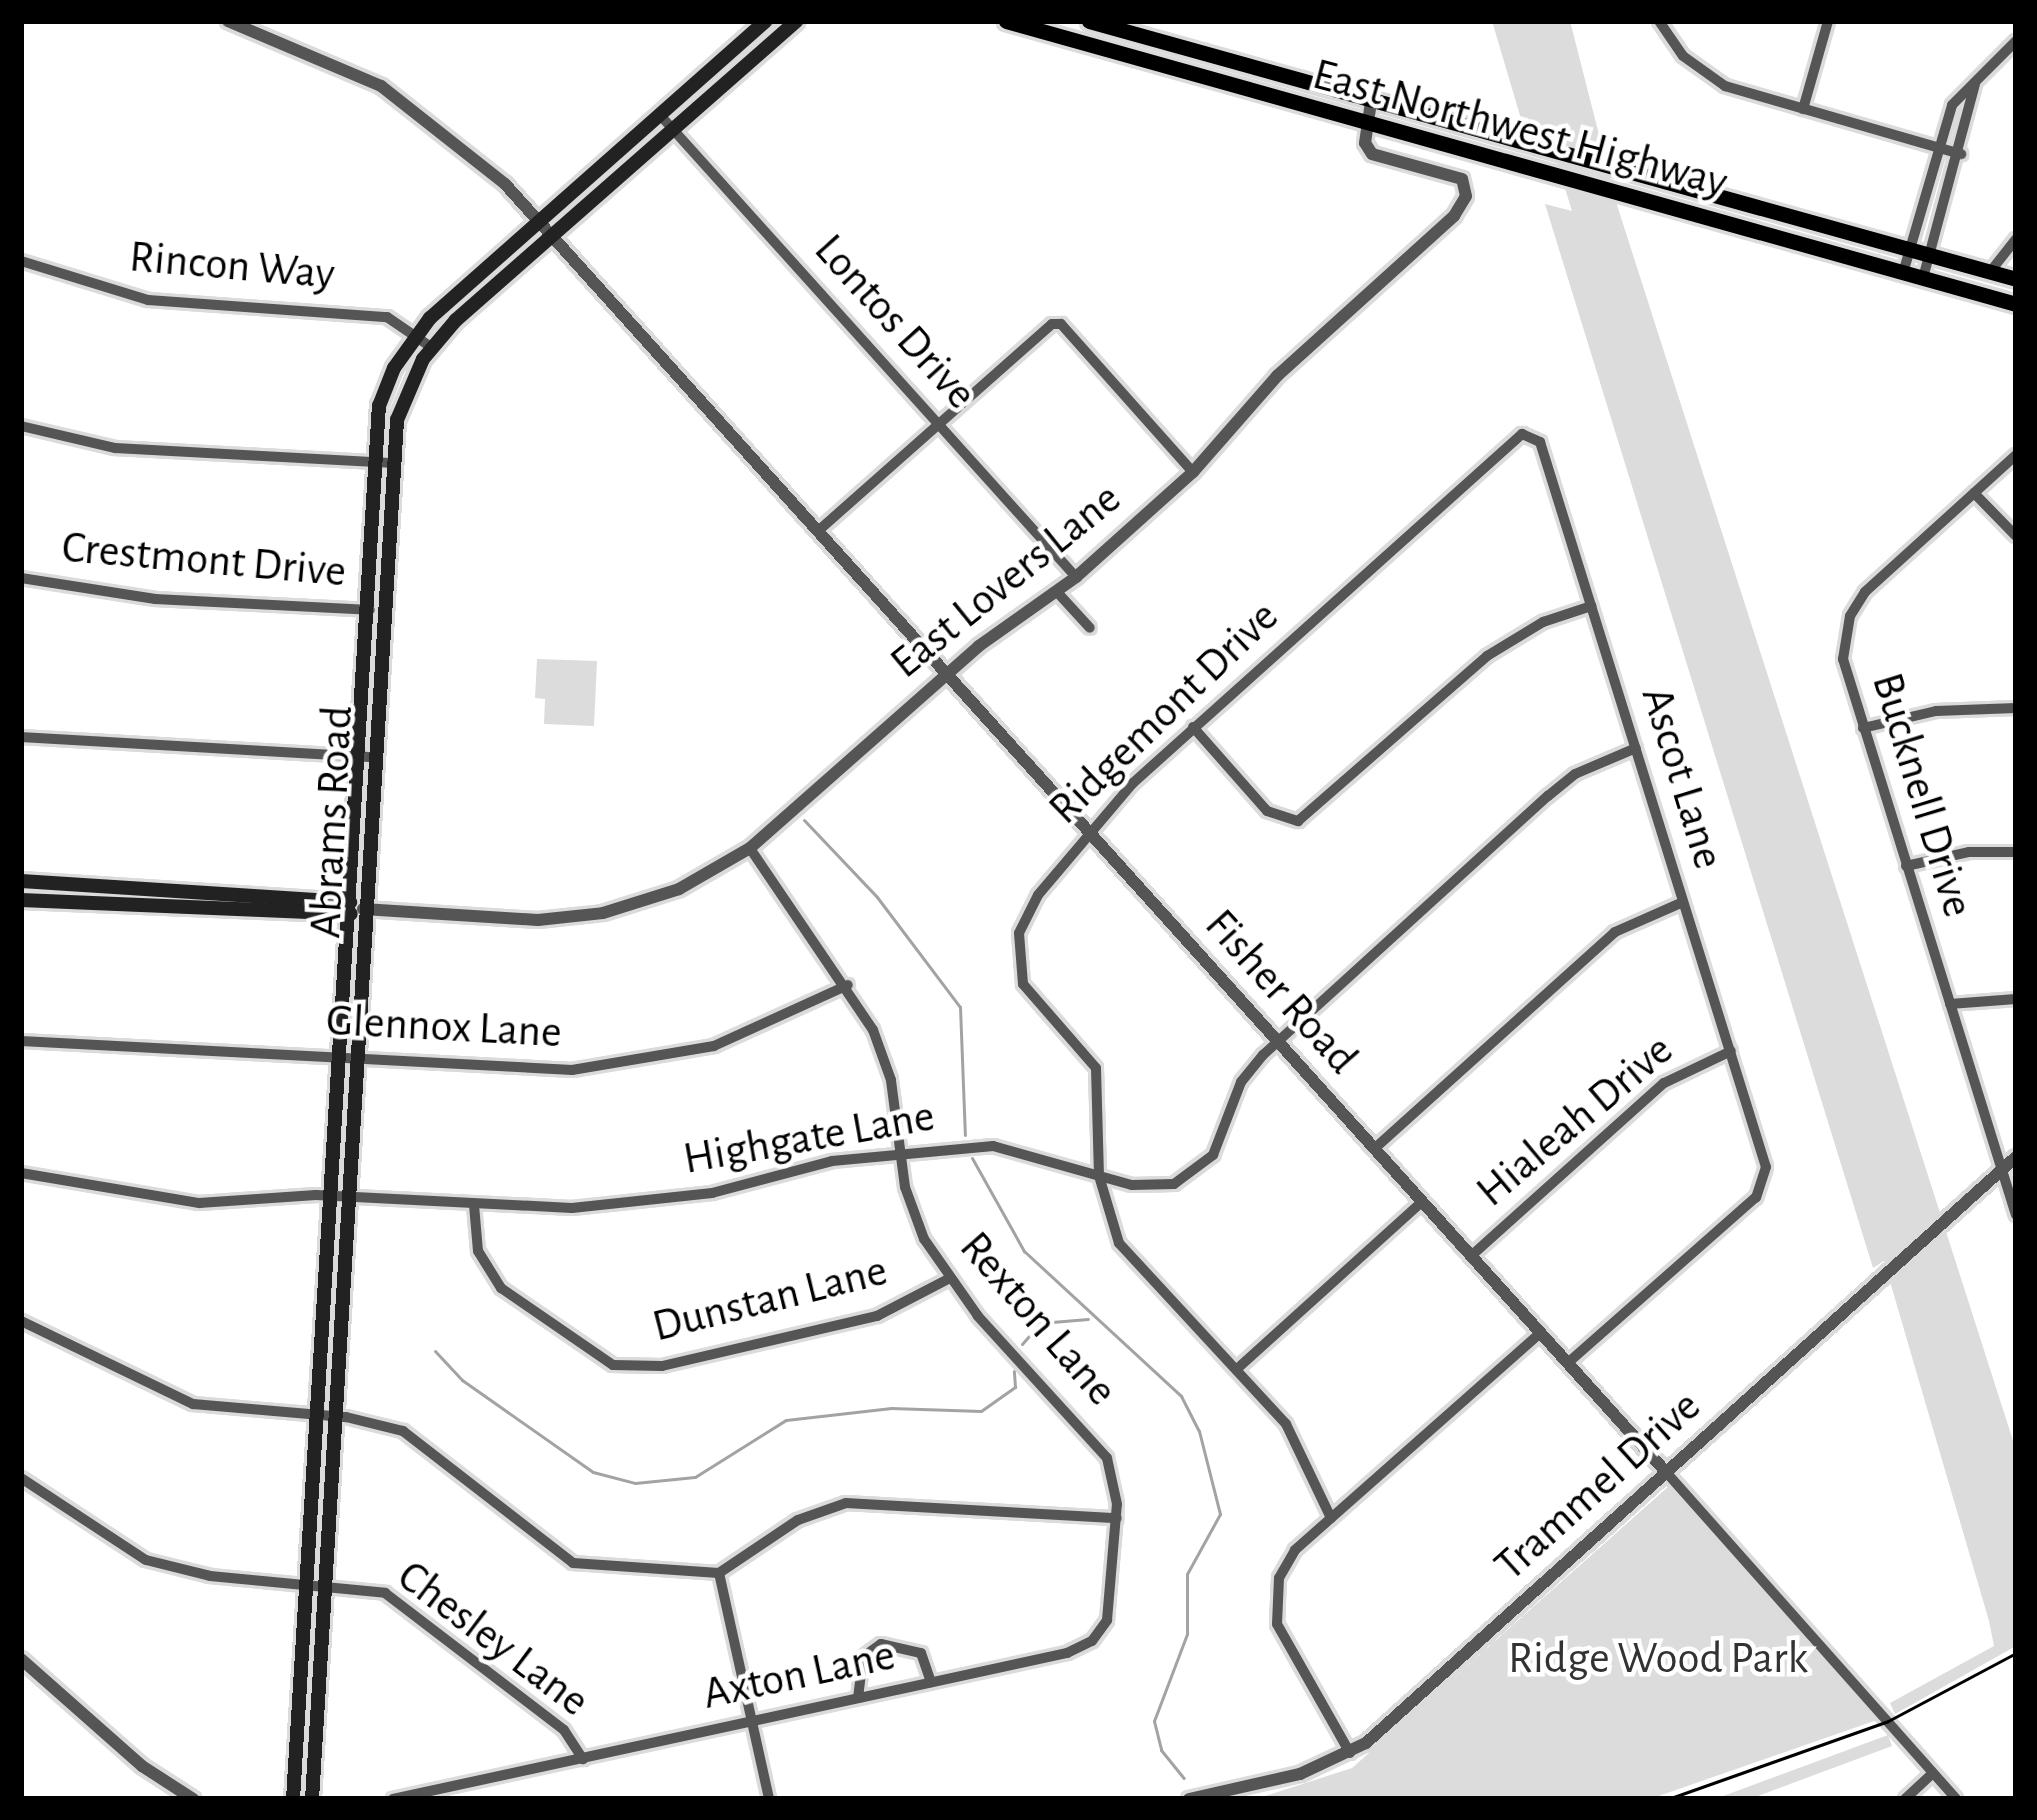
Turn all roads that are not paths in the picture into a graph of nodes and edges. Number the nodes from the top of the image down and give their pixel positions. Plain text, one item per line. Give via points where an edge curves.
1 (228, 21) edge
2 (766, 21) edge
3 (796, 21) edge
4 (1006, 21) edge
5 (1089, 21) edge
6 (1659, 21) edge
7 (1828, 21) edge
8 (2016, 40) edge
9 (1185, 51) junction
10 (1178, 73) junction
11 (1975, 84) junction
12 (1371, 102) junction
13 (1803, 109) junction
14 (660, 115) junction
15 (1366, 125) junction
16 (671, 130) junction
17 (1940, 147) junction
18 (1960, 154) junction
19 (540, 221) junction
20 (552, 234) junction
21 (2016, 239) edge
22 (1911, 251) junction
23 (1932, 256) junction
24 (21, 261) edge
25 (1990, 272) junction
26 (1903, 273) junction
27 (1923, 278) junction
28 (2016, 279) edge
29 (2016, 304) edge
30 (416, 333) junction
31 (431, 347) junction
32 (383, 394) junction
33 (402, 402) junction
34 (938, 423) junction
35 (21, 426) edge
36 (1522, 434) joint
37 (2016, 455) edge
38 (370, 462) junction
39 (390, 463) junction
40 (1192, 472) junction
41 (1974, 493) junction
42 (818, 531) junction
43 (2016, 536) edge
44 (1076, 577) junction
45 (21, 578) edge
46 (1058, 593) junction
47 (1591, 606) junction
48 (361, 610) junction
49 (381, 610) junction
50 (1090, 628) dead end
51 (946, 674) junction
52 (2016, 708) edge
53 (1193, 727) junction
54 (1863, 728) junction
55 (21, 737) edge
56 (1636, 748) junction
57 (353, 756) junction
58 (372, 757) junction
59 (1088, 833) junction
60 (750, 848) junction
61 (2016, 852) edge
62 (1906, 866) junction
63 (21, 881) edge
64 (44, 882) junction
65 (345, 898) junction
66 (21, 900) edge
67 (44, 902) junction
68 (1683, 902) junction
69 (363, 909) junction
70 (344, 916) junction
71 (848, 985) junction
72 (2016, 999) edge
73 (1951, 1004) junction
74 (21, 1041) edge
75 (1277, 1042) junction
76 (1731, 1052) junction
77 (335, 1058) junction
78 (354, 1061) junction
79 (1374, 1149) junction
80 (899, 1155) junction
81 (2016, 1157) edge
82 (2002, 1169) junction
83 (21, 1173) edge
84 (1099, 1176) junction
85 (328, 1195) junction
86 (346, 1196) junction
87 (1423, 1202) junction
88 (475, 1205) junction
89 (2016, 1215) edge
90 (1471, 1256) junction
91 (948, 1279) junction
92 (21, 1321) edge
93 (1540, 1333) junction
94 (1568, 1363) junction
95 (1238, 1368) junction
96 (315, 1415) junction
97 (334, 1416) junction
98 (1666, 1472) junction
99 (21, 1478) edge
100 (1117, 1518) junction
101 (1331, 1518) junction
102 (719, 1573) junction
103 (305, 1582) junction
104 (326, 1583) junction
105 (21, 1659) edge
106 (931, 1682) junction
107 (857, 1698) junction
108 (752, 1722) junction
109 (1350, 1753) junction
110 (583, 1759) junction
111 (1933, 1773) junction
112 (193, 1799) edge
113 (293, 1799) edge
114 (312, 1799) edge
115 (393, 1799) edge
116 (769, 1799) edge
117 (1189, 1799) edge
118 (1906, 1799) edge
119 (1956, 1799) edge

1 - 19 street, Fisher Road via 331,59 409,104
2 - 14 main road, Abrams Road
3 - 16 main road, Abrams Road
4 - 10 main road, East Northwest Highway
5 - 9 main road, East Northwest Highway
6 - 13 street via 1701,73
7 - 13 street
8 - 11 street
9 - 10 main road
9 - 12 main road, East Northwest Highway
10 - 15 main road, East Northwest Highway
11 - 17 street via 1952,104
11 - 18 street
12 - 15 street
12 - 22 main road, East Northwest Highway
13 - 17 street
14 - 16 street, Lontos Drive
14 - 19 main road, Abrams Road
15 - 26 main road, East Northwest Highway
15 - 40 street, East Lovers Lane via 1372,154 1462,179 1462,204 1277,376
16 - 20 main road, Abrams Road
16 - 34 street, Lontos Drive
17 - 18 street
17 - 22 street
18 - 23 street
19 - 20 street, Fisher Road
19 - 30 main road, Abrams Road
20 - 31 main road, Abrams Road
20 - 42 street, Fisher Road
21 - 25 street
22 - 23 main road, East Northwest Highway
22 - 26 street
23 - 25 main road, East Northwest Highway
23 - 27 street
24 - 30 street, Rincon Way via 148,300 365,313
25 - 28 main road, East Northwest Highway
26 - 27 main road, East Northwest Highway
27 - 29 main road, East Northwest Highway
30 - 31 street, Rincon Way
30 - 32 main road, Abrams Road
31 - 33 main road, Abrams Road
32 - 33 main road
32 - 38 main road, Abrams Road
33 - 39 main road, Abrams Road
34 - 40 street via 1061,323
34 - 42 street
34 - 44 street, Lontos Drive
35 - 38 street via 115,448
36 - 47 street, Ascot Lane via 1540,442
36 - 53 street, Ridgemont Drive
37 - 41 street, Bucknell Drive
38 - 39 street
38 - 48 main road, Abrams Road
39 - 49 main road, Abrams Road
40 - 44 street, East Lovers Lane
41 - 43 street
41 - 54 street, Bucknell Drive via 1865,592 1850,616 1844,658
42 - 51 street, Fisher Road
44 - 46 street, East Lovers Lane
45 - 48 street, Crestmont Drive via 155,599
46 - 50 street
46 - 51 street, East Lovers Lane
47 - 53 street via 1543,622 1487,656 1311,815 1282,820
47 - 56 street, Ascot Lane
48 - 49 street, Crestmont Drive
48 - 57 main road, Abrams Road
49 - 58 main road, Abrams Road
51 - 59 street, Fisher Road
51 - 60 street, East Lovers Lane
52 - 54 street via 1936,711
53 - 59 street, Ridgemont Drive
54 - 62 street, Bucknell Drive
55 - 57 street
56 - 68 street, Ascot Lane
56 - 75 street, Highgate Lane via 1562,785
57 - 58 street
57 - 65 main road, Abrams Road
58 - 69 main road, Abrams Road
59 - 75 street, Fisher Road
59 - 84 street, Ridgemont Drive via 1038,895 1017,947 1034,1002 1080,1041 1096,1068
60 - 69 street, East Lovers Lane via 679,889 603,913 538,920
60 - 71 street, Rexton Lane
61 - 62 street
62 - 73 street, Bucknell Drive
63 - 64 main road, East Lovers Lane
64 - 65 main road, East Lovers Lane
64 - 67 main road
65 - 69 main road, East Lovers Lane
65 - 70 main road, Abrams Road
66 - 67 main road, East Lovers Lane
67 - 70 main road, East Lovers Lane
68 - 76 street, Ascot Lane
68 - 79 street via 1615,932
69 - 70 main road, East Lovers Lane
69 - 78 main road, Abrams Road
70 - 77 main road, Abrams Road
71 - 78 street, Glennox Lane via 714,1046 609,1068
71 - 80 street, Rexton Lane via 883,1054
72 - 73 street
73 - 82 street, Bucknell Drive
74 - 77 street, Glennox Lane
75 - 79 street, Fisher Road
75 - 84 street, Highgate Lane via 1241,1082 1218,1146 1197,1173 1162,1187
76 - 90 street, Hialeah Drive via 1664,1083
76 - 94 street, Ascot Lane via 1766,1178 1756,1197
77 - 78 street, Glennox Lane
77 - 85 main road, Abrams Road
78 - 86 main road, Abrams Road
79 - 87 street, Fisher Road
80 - 84 street, Highgate Lane via 993,1146
80 - 88 street, Highgate Lane via 616,1205
80 - 91 street, Rexton Lane via 912,1214
81 - 82 street, Trammel Drive
82 - 89 street, Bucknell Drive
82 - 98 street, Trammel Drive
83 - 85 street, Highgate Lane via 199,1203
84 - 95 street, Ridgemont Drive via 1119,1243
85 - 86 street, Highgate Lane
85 - 96 main road, Abrams Road
86 - 88 street, Highgate Lane
86 - 97 main road, Abrams Road
87 - 90 street, Fisher Road
87 - 95 street, Hialeah Drive
88 - 91 street, Dunstan Lane via 478,1251 501,1288 613,1365 662,1366 877,1316
90 - 93 street, Fisher Road
91 - 100 street, Rexton Lane via 1100,1447 1113,1475
92 - 96 street via 164,1396 214,1409
93 - 94 street, Fisher Road
93 - 101 street
94 - 98 street, Fisher Road
95 - 101 street, Ridgemont Drive via 1301,1444
96 - 97 street
96 - 103 main road, Abrams Road
97 - 102 street via 403,1431 573,1563
97 - 104 main road, Abrams Road
98 - 109 street, Trammel Drive
98 - 111 street, Fisher Road
99 - 103 street, Chesley Lane via 146,1560 210,1576
100 - 102 street via 846,1503 798,1520
100 - 106 street, Axton Lane via 1111,1607 1092,1641
101 - 109 street via 1286,1562 1275,1608 1284,1639
102 - 108 street
103 - 104 street, Chesley Lane
103 - 113 main road, Abrams Road
104 - 110 street, Chesley Lane via 366,1586 402,1604 564,1730
104 - 114 main road, Abrams Road
105 - 112 street via 142,1766
106 - 107 street, Axton Lane
106 - 107 street via 921,1652 881,1644 863,1657
107 - 108 street, Axton Lane
108 - 110 street, Axton Lane
108 - 116 street
109 - 117 street, Trammel Drive via 1300,1774
110 - 115 street, Axton Lane
111 - 118 street
111 - 119 street, Fisher Road

